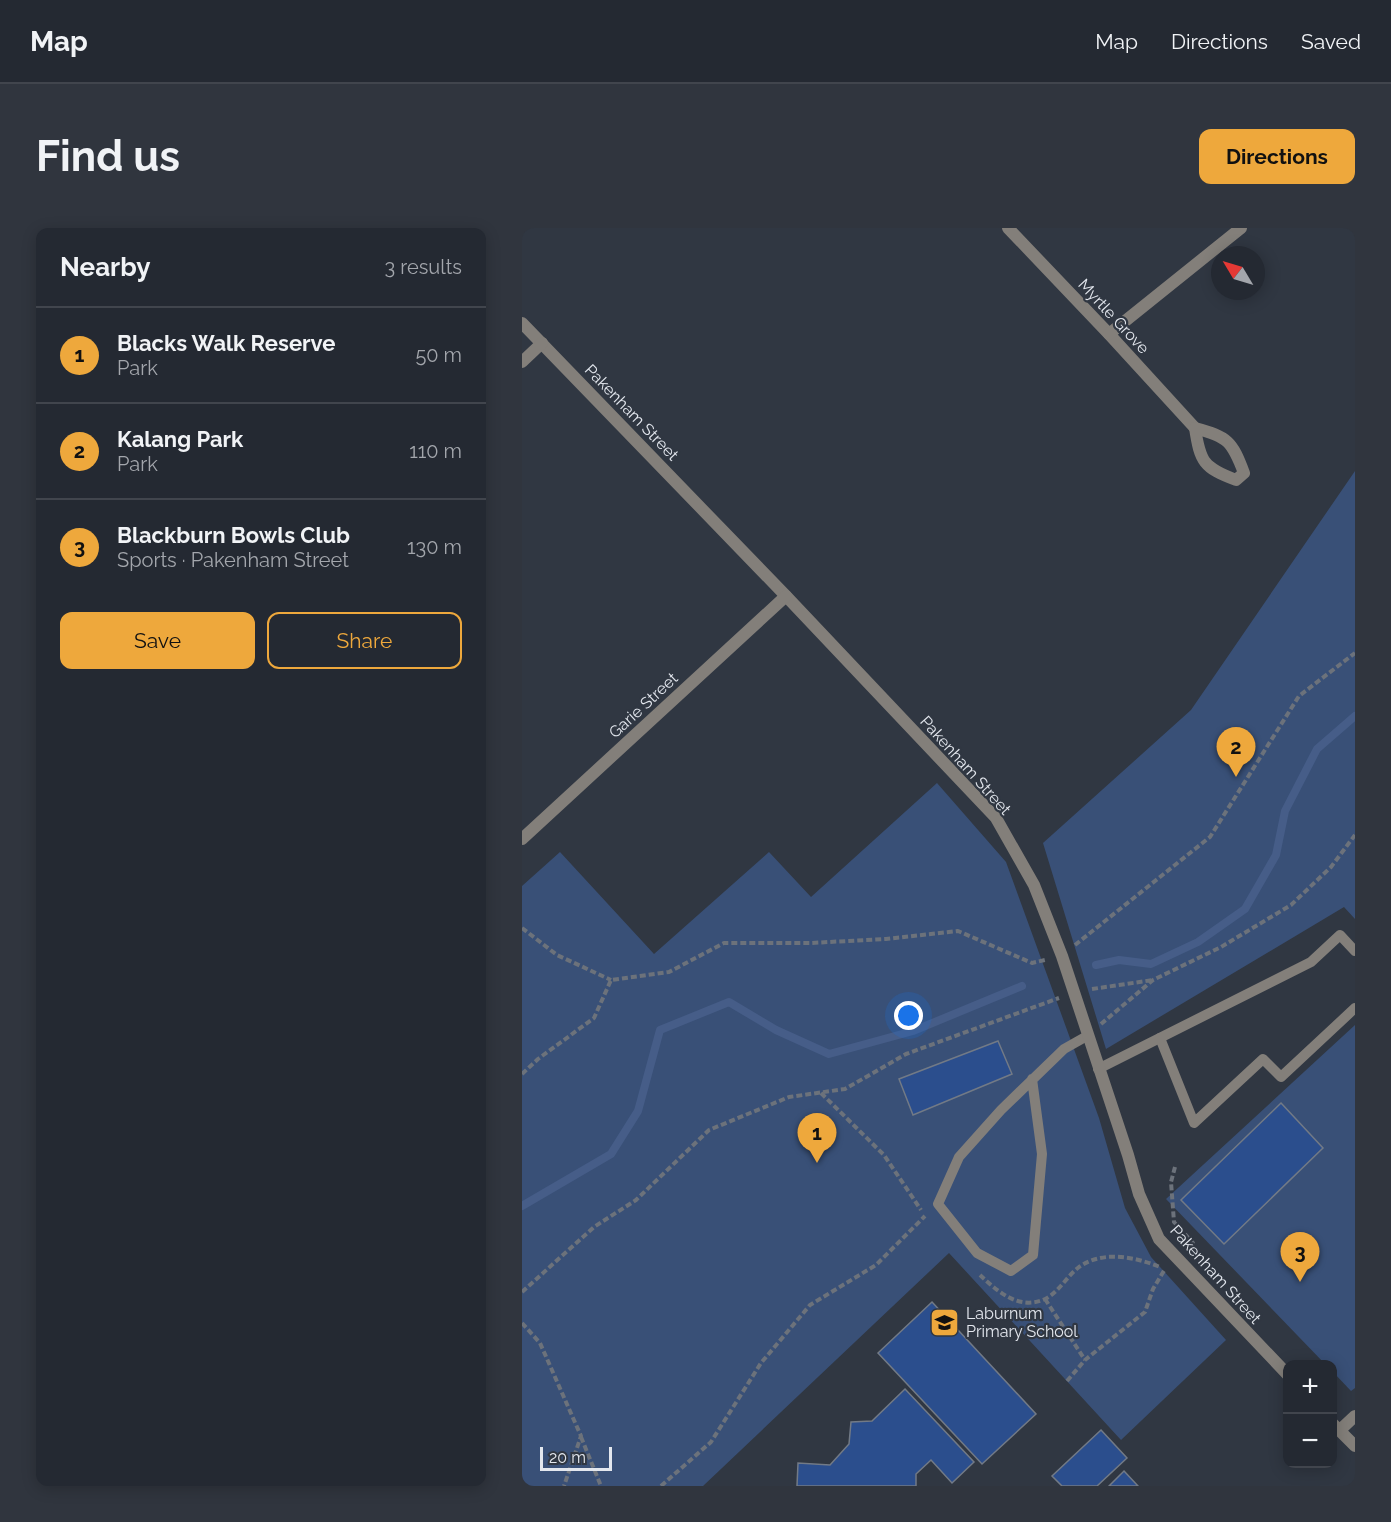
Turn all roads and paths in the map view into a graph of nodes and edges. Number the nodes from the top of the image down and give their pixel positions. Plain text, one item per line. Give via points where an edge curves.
1 (1008, 228) edge
2 (1241, 228) edge
3 (522, 323) edge
4 (1109, 334) junction
5 (542, 343) junction
6 (522, 362) edge
7 (1195, 428) junction
8 (786, 596) junction
9 (1355, 653) edge
10 (1355, 836) edge
11 (522, 839) edge
12 (522, 928) edge
13 (1355, 951) edge
14 (1062, 956) junction
15 (611, 980) junction
16 (1154, 980) junction
17 (1073, 993) junction
18 (1355, 1008) edge
19 (1087, 1036) junction
20 (1160, 1038) junction
21 (1098, 1069) junction
22 (522, 1074) edge
23 (1032, 1079) junction
24 (820, 1092) junction
25 (1175, 1167) dead end
26 (938, 1204) junction
27 (925, 1216) junction
28 (1177, 1258) junction
29 (522, 1292) edge
30 (1045, 1299) dead end
31 (522, 1323) edge
32 (1085, 1360) junction
33 (1283, 1371) edge
34 (1067, 1381) dead end
35 (1355, 1416) edge
36 (1337, 1425) edge
37 (1337, 1427) edge
38 (581, 1436) junction
39 (1355, 1446) edge
40 (564, 1486) edge
41 (601, 1486) edge
42 (661, 1486) edge

1 - 4 street, Myrtle Grove
2 - 4 street
3 - 5 street, Pakenham Street
4 - 7 street, Myrtle Grove
5 - 6 street
5 - 8 street, Pakenham Street
7 - 7 street via 1220,435 1236,452 1244,473 1236,480 1215,472 1199,453
8 - 11 street, Garie Street
8 - 14 street, Pakenham Street via 996,818 1034,885
9 - 14 path via 1299,696 1210,837
10 - 16 path via 1331,867 1291,905 1221,947
12 - 15 path via 557,955
13 - 20 lane via 1340,935 1311,962
14 - 15 path via 1032,963 958,932 810,944 724,943 669,972
14 - 17 street, Pakenham Street
15 - 22 path via 594,1018
16 - 17 path
16 - 19 path
17 - 19 street, Pakenham Street
17 - 24 path via 906,1054 845,1089
18 - 20 lane via 1281,1077 1263,1059 1194,1124
19 - 21 street, Pakenham Street
19 - 23 lane via 1064,1049
20 - 21 lane
21 - 28 street, Pakenham Street via 1139,1194 1159,1239
23 - 26 lane via 959,1157
23 - 26 lane via 1042,1154 1033,1255 1011,1271 977,1253
24 - 27 path via 884,1155
24 - 29 path via 789,1097 709,1130 636,1200 594,1227
25 - 28 path via 1171,1182 1174,1222 1193,1243
26 - 27 path
27 - 42 path via 876,1265 810,1305 761,1363 711,1442
28 - 32 path via 1153,1289 1145,1312
28 - 33 street, Pakenham Street
30 - 32 path
31 - 38 path via 540,1343
32 - 34 path
35 - 36 street
37 - 39 street
38 - 40 path
38 - 41 path

